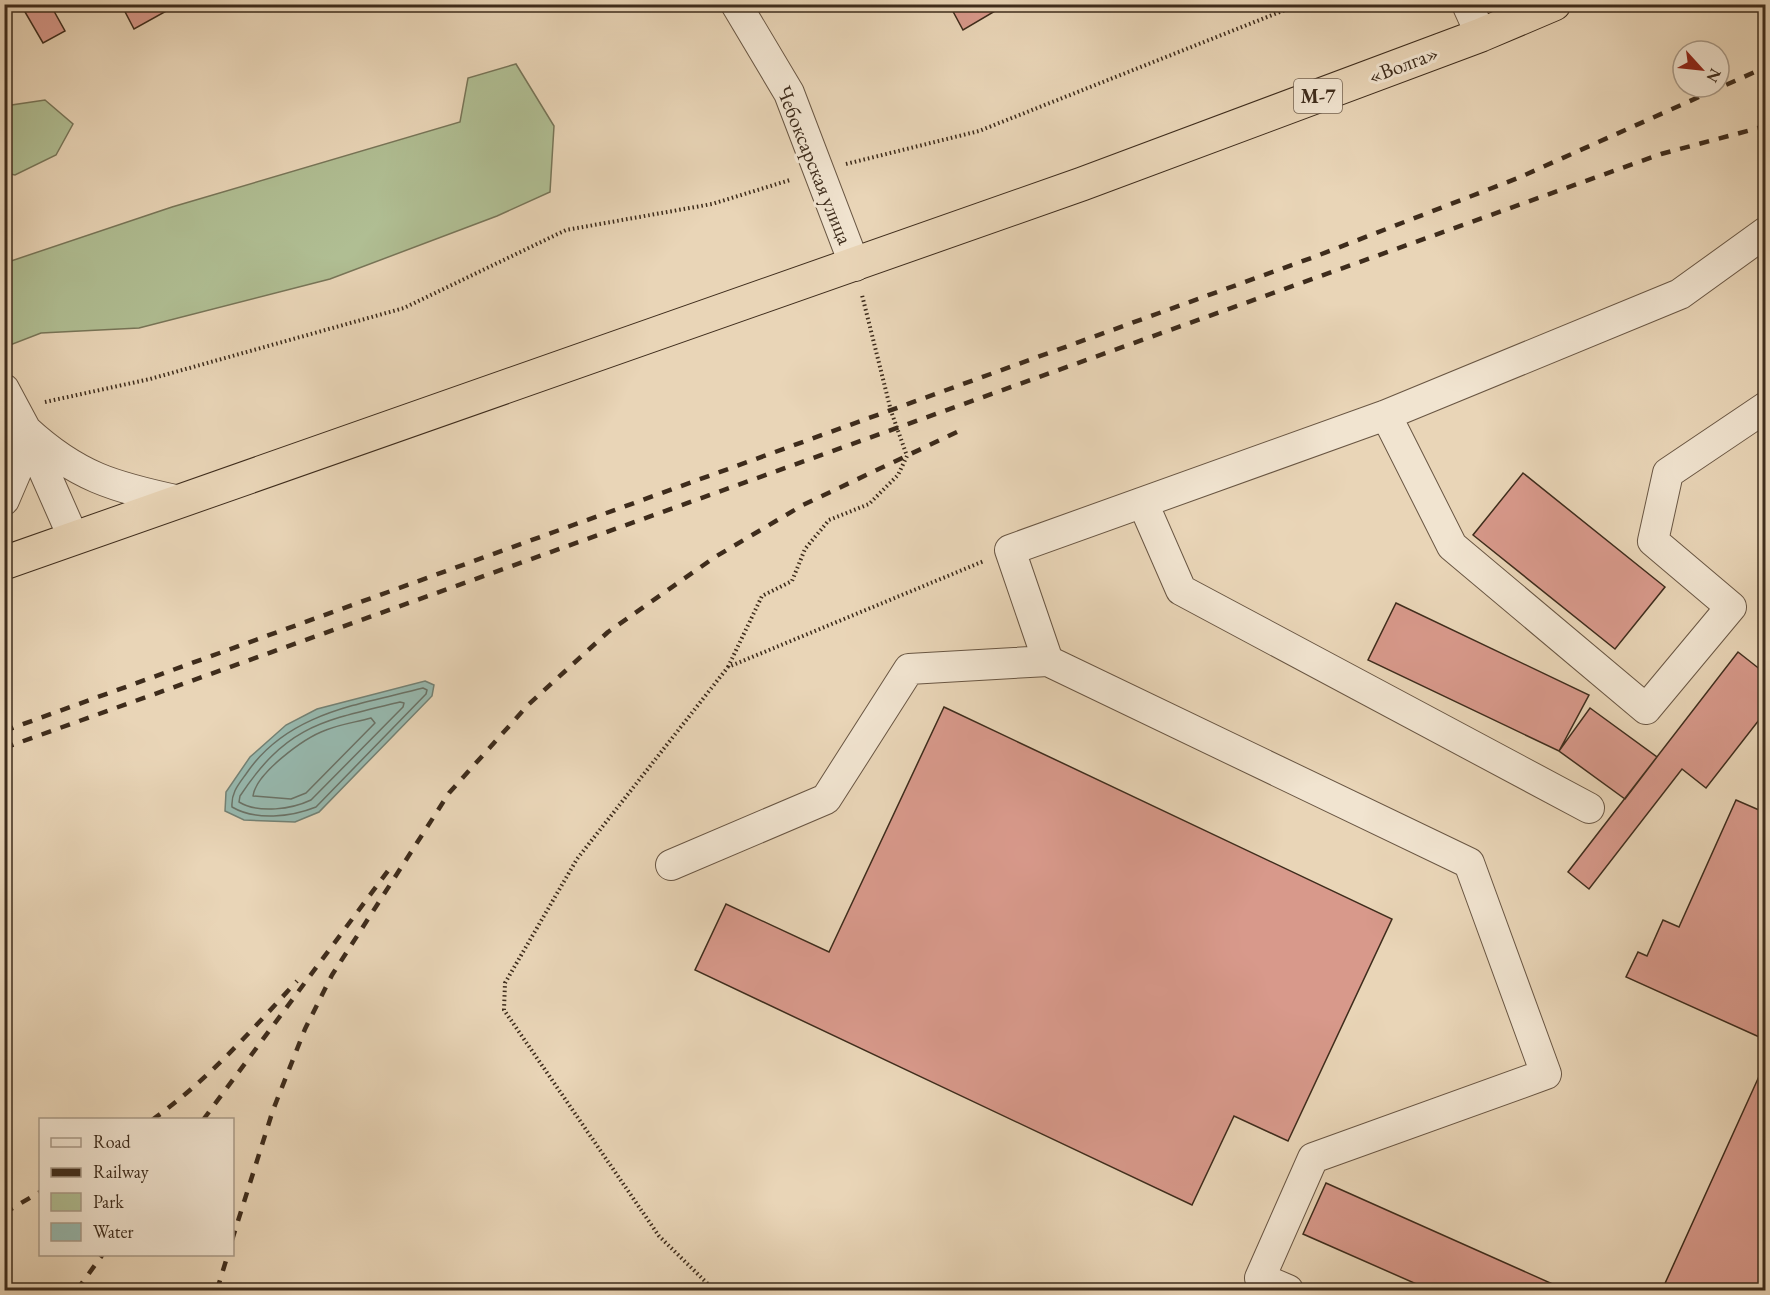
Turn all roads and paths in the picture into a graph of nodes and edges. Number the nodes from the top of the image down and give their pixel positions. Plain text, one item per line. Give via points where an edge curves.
1 (736, 4) edge
2 (1300, 4) edge
3 (1467, 4) edge
4 (1554, 4) edge
5 (1482, 34) junction
6 (819, 171) junction
7 (1766, 232) edge
8 (855, 266) junction
9 (1766, 407) edge
10 (15, 409) edge
11 (1386, 415) junction
12 (4, 500) edge
13 (180, 501) junction
14 (1143, 502) junction
15 (74, 539) junction
16 (4, 562) edge
17 (1048, 661) junction
18 (728, 668) dead end
19 (1589, 808) dead end
20 (671, 865) dead end
21 (1288, 1290) edge

1 - 6 street, Чебоксарская улица via 789,93
2 - 6 path via 979,131
3 - 5 street
4 - 5 highway, «Волга» / М-7
5 - 8 highway, «Волга» / М-7
6 - 8 street, Чебоксарская улица
6 - 10 path via 712,204 566,230 404,308 150,379
7 - 11 street via 1680,294
8 - 13 highway, «Волга»
8 - 18 path via 891,411 907,456 898,475 869,504 830,520 805,549 792,581 762,596
9 - 11 street via 1668,473 1653,542 1731,607 1646,709 1452,546
10 - 12 street via 16,472
10 - 13 street via 53,455 84,474 123,489
10 - 15 street
11 - 14 street
13 - 15 highway, «Волга»
14 - 17 street via 1010,550
14 - 19 street via 1181,590
15 - 16 highway, «Волга»
17 - 20 street via 909,669 826,799
17 - 21 street via 1469,863 1546,1074 1313,1158 1260,1278

